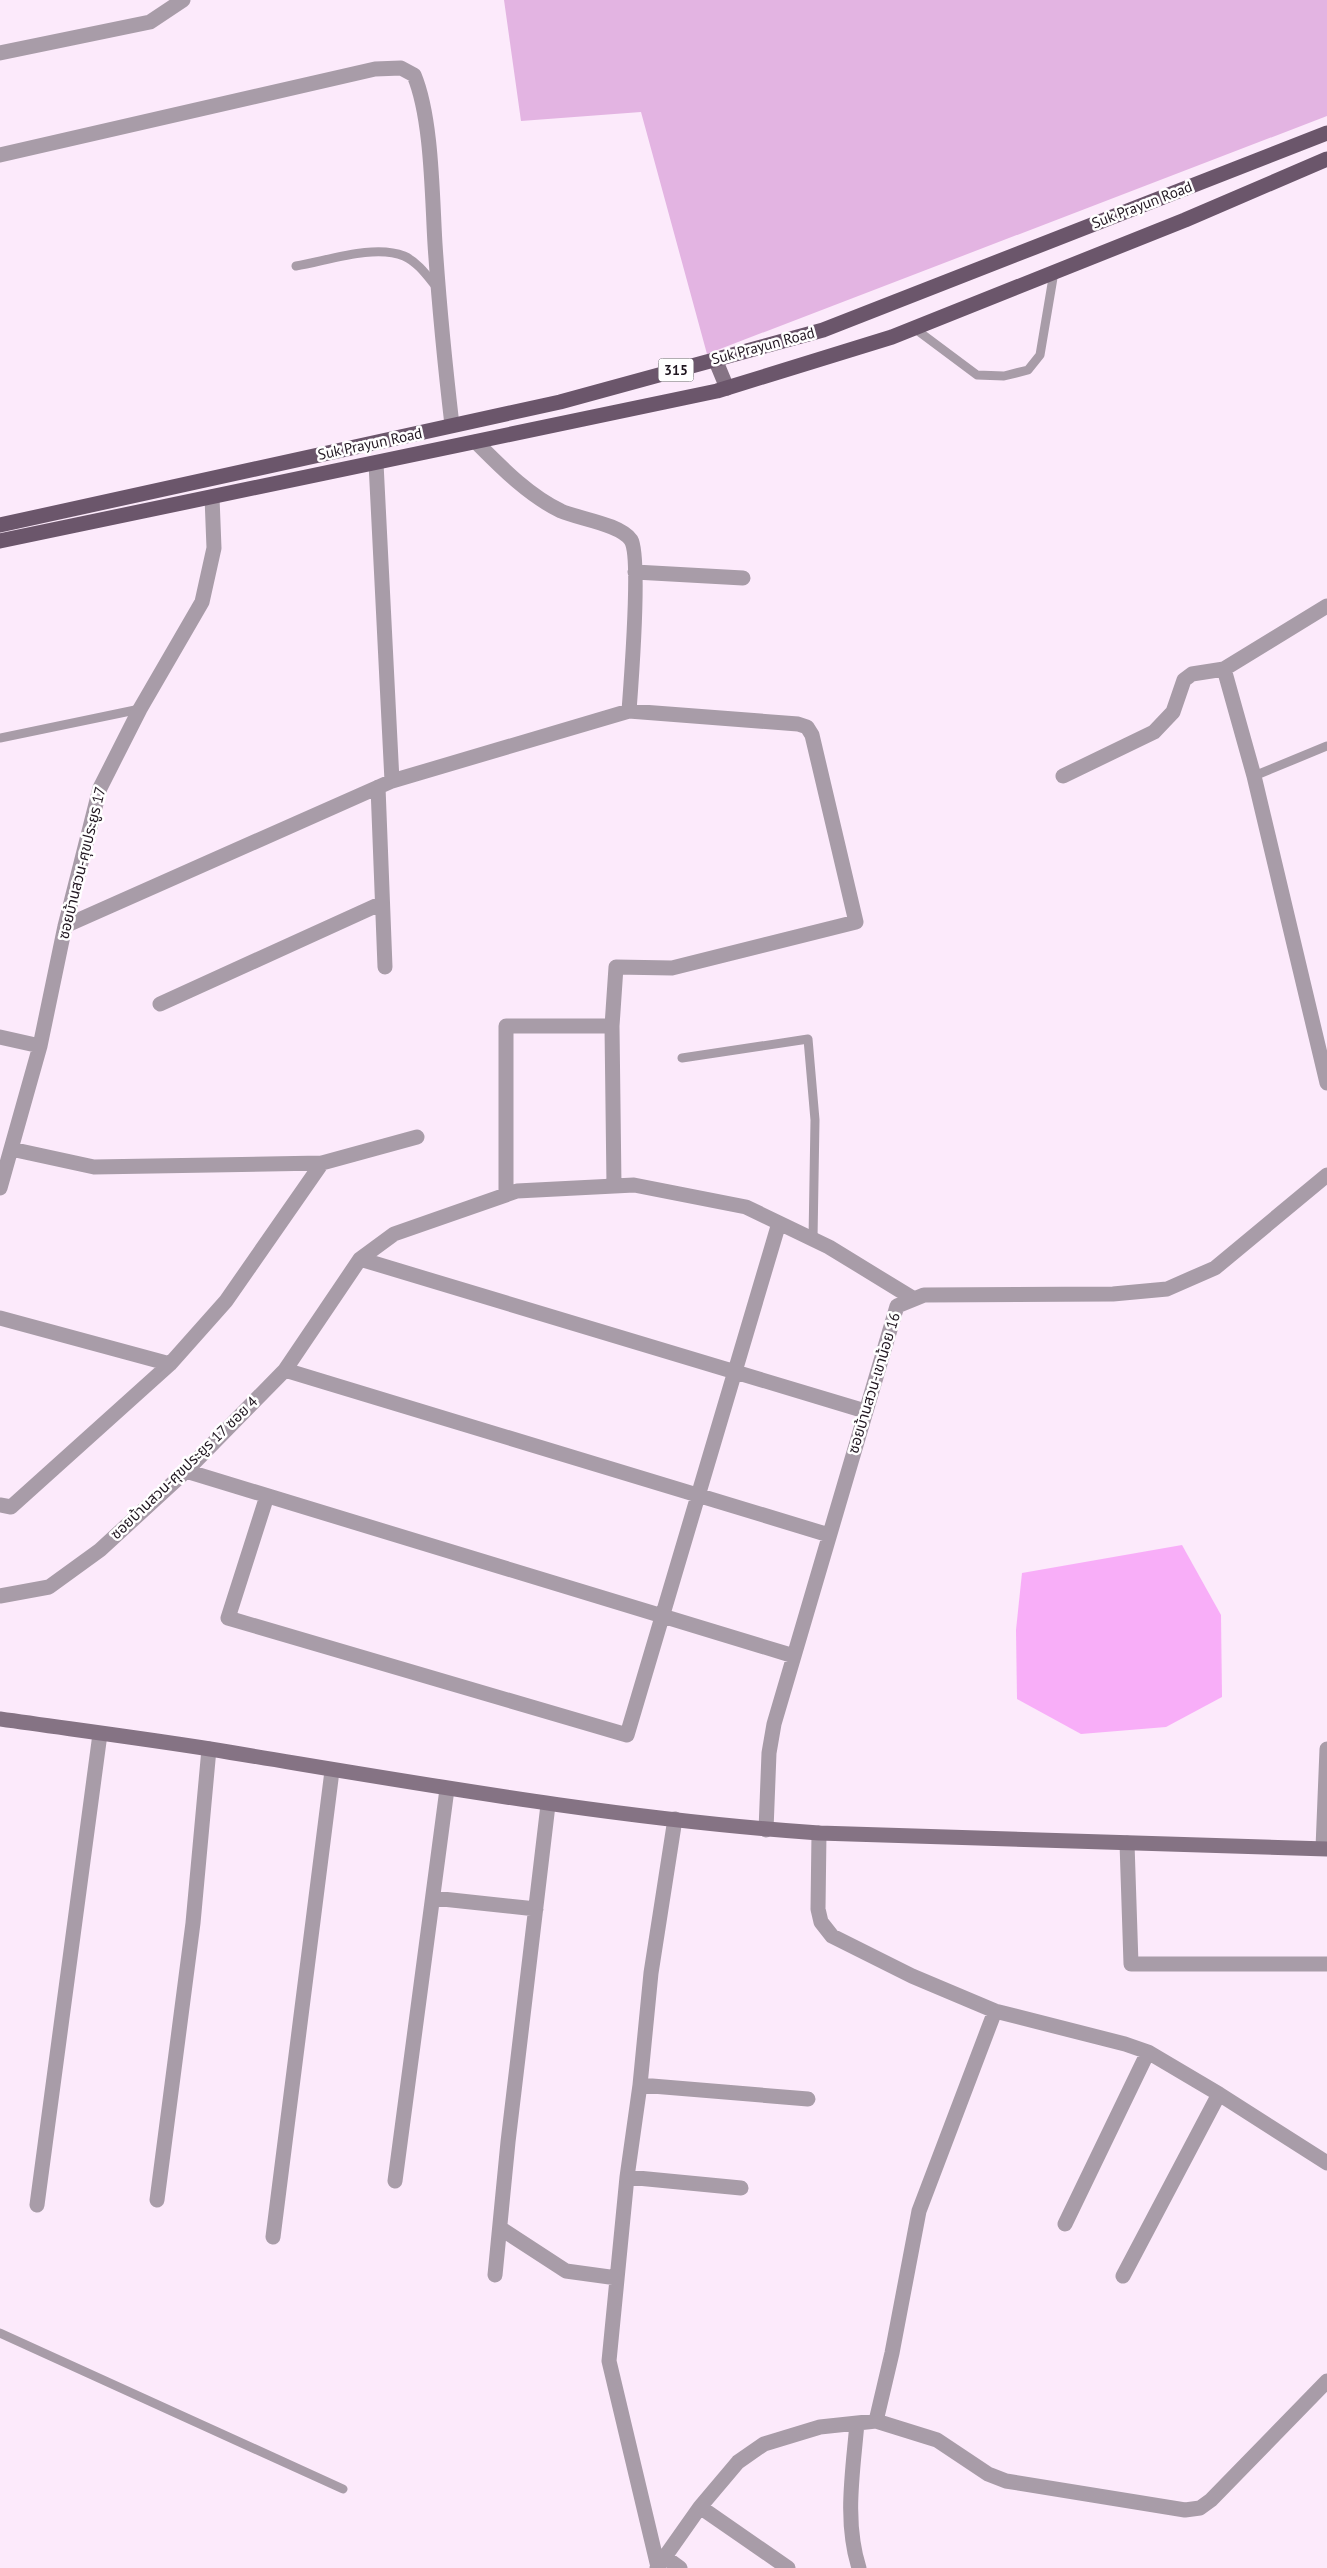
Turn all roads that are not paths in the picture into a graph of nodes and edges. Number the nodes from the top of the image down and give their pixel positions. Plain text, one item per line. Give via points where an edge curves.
1 (183, 0) edge
2 (0, 54) edge
3 (1327, 133) edge
4 (0, 154) edge
5 (1327, 160) edge
6 (296, 266) dead end
7 (1054, 272) junction
8 (438, 289) junction
9 (914, 328) junction
10 (715, 359) junction
11 (727, 388) junction
12 (452, 425) junction
13 (476, 442) junction
14 (376, 463) junction
15 (212, 497) junction
16 (0, 525) edge
17 (0, 541) edge
18 (635, 572) junction
19 (743, 578) dead end
20 (1327, 606) edge
21 (1224, 669) junction
22 (140, 709) junction
23 (629, 711) junction
24 (0, 738) edge
25 (1327, 746) edge
26 (1063, 776) dead end
27 (1254, 776) junction
28 (385, 784) junction
29 (382, 903) junction
30 (65, 926) junction
31 (384, 967) dead end
32 (160, 1004) dead end
33 (612, 1026) junction
34 (0, 1037) edge
35 (40, 1046) junction
36 (682, 1058) dead end
37 (1327, 1083) edge
38 (417, 1137) dead end
39 (11, 1149) junction
40 (322, 1163) junction
41 (1327, 1175) edge
42 (614, 1186) junction
43 (0, 1188) edge
44 (506, 1195) junction
45 (779, 1223) junction
46 (813, 1240) junction
47 (360, 1260) junction
48 (914, 1299) junction
49 (0, 1318) edge
50 (170, 1364) junction
51 (284, 1370) junction
52 (734, 1372) junction
53 (865, 1411) junction
54 (186, 1472) junction
55 (698, 1495) junction
56 (267, 1496) junction
57 (0, 1505) edge
58 (829, 1535) junction
59 (0, 1596) edge
60 (662, 1616) junction
61 (794, 1656) junction
62 (0, 1719) edge
63 (100, 1734) junction
64 (1327, 1748) edge
65 (209, 1749) junction
66 (332, 1771) junction
67 (448, 1789) junction
68 (548, 1805) junction
69 (675, 1819) junction
70 (766, 1830) junction
71 (819, 1833) junction
72 (1127, 1842) junction
73 (1325, 1849) edge
74 (433, 1898) junction
75 (536, 1908) junction
76 (1327, 1964) edge
77 (995, 2011) junction
78 (1148, 2052) junction
79 (640, 2085) junction
80 (1219, 2094) junction
81 (808, 2100) dead end
82 (1327, 2163) edge
83 (626, 2177) junction
84 (395, 2181) dead end
85 (741, 2188) dead end
86 (157, 2200) dead end
87 (37, 2205) dead end
88 (1065, 2224) dead end
89 (500, 2228) junction
90 (272, 2237) dead end
91 (495, 2275) dead end
92 (1123, 2276) dead end
93 (617, 2278) junction
94 (0, 2333) edge
95 (1327, 2381) edge
96 (876, 2421) junction
97 (857, 2423) junction
98 (343, 2490) dead end
99 (700, 2507) junction
100 (660, 2564) edge
101 (680, 2568) edge
102 (788, 2568) edge
103 (859, 2568) edge

1 - 2 street via 150,22
3 - 10 main road, Suk Prayun Road / 315 via 824,330
4 - 8 street via 375,69 401,68 414,75 421,92 431,176
5 - 7 main road, Suk Prayun Road / 315
6 - 8 lane via 381,251 405,256
7 - 9 main road, Suk Prayun Road / 315
7 - 9 lane via 1040,355 1028,370 997,376 977,375
8 - 12 street
9 - 11 main road, Suk Prayun Road / 315
10 - 11 street
10 - 12 main road, Suk Prayun Road / 315 via 560,402
11 - 13 main road, Suk Prayun Road / 315
12 - 16 main road, Suk Prayun Road / 315
13 - 14 main road, Suk Prayun Road / 315
13 - 18 street via 516,481 562,511 608,525 630,539 634,548
14 - 15 main road, Suk Prayun Road / 315
14 - 28 street
15 - 17 main road, Suk Prayun Road / 315
15 - 22 street, ซอยบ้านสวน-ศุขประยูร 17 via 214,548 202,602
18 - 19 street
18 - 23 street
20 - 21 street
21 - 26 street via 1192,674 1184,680 1173,712 1154,732
21 - 27 street
22 - 24 lane
22 - 30 street, ซอยบ้านสวน-ศุขประยูร 17 via 100,788
23 - 28 street
23 - 33 street via 807,727 812,735 856,922 672,968 616,967
25 - 27 lane
27 - 37 street
28 - 29 street
28 - 30 street
29 - 31 street
29 - 32 street
30 - 35 street, ซอยบ้านสวน-ศุขประยูร 17
33 - 42 street
33 - 44 street via 506,1026
34 - 35 street
35 - 39 street, ซอยบ้านสวน-ศุขประยูร 17
36 - 46 lane via 808,1039 814,1120
38 - 40 street
39 - 40 street via 94,1168
39 - 43 street, ซอยบ้านสวน-ศุขประยูร 17
40 - 50 street via 226,1301
41 - 48 street, ซอยบ้านสวน-เขาน้อย 16 via 1215,1268 1167,1289 1113,1294 924,1294
42 - 44 street, ซอยบ้านสวน-ศุขประยูร 17 ซอย 4 via 517,1191
42 - 45 street, ซอยบ้านสวน-ศุขประยูร 17 ซอย 4 via 634,1185 746,1208
44 - 47 street, ซอยบ้านสวน-ศุขประยูร 17 ซอย 4 via 394,1234
45 - 46 street, ซอยบ้านสวน-ศุขประยูร 17 ซอย 4
45 - 52 street
46 - 48 street, ซอยบ้านสวน-ศุขประยูร 17 ซอย 4
47 - 51 street, ซอยบ้านสวน-ศุขประยูร 17 ซอย 4
47 - 52 street
48 - 53 street, ซอยบ้านสวน-เขาน้อย 16 via 897,1306
49 - 50 street
50 - 57 street via 11,1507
51 - 54 street, ซอยบ้านสวน-ศุขประยูร 17 ซอย 4
51 - 55 street
52 - 53 street
52 - 55 street
53 - 58 street, ซอยบ้านสวน-เขาน้อย 16
54 - 56 street
54 - 59 street, ซอยบ้านสวน-ศุขประยูร 17 ซอย 4 via 100,1550 50,1587
55 - 58 street
55 - 60 street
56 - 60 street
56 - 60 street via 228,1618 626,1736
58 - 61 street, ซอยบ้านสวน-เขาน้อย 16
60 - 61 street
61 - 70 street, ซอยบ้านสวน-เขาน้อย 16 via 774,1724
62 - 63 street
63 - 65 street
63 - 87 street
64 - 73 street
65 - 66 street
65 - 86 street via 193,1922
66 - 67 street
66 - 90 street
67 - 68 street
67 - 74 street
68 - 69 street
68 - 75 street
69 - 70 street
69 - 79 street via 651,1974
70 - 71 street
71 - 72 street
71 - 77 street via 818,1909 821,1922 832,1936 912,1976
72 - 73 street
72 - 76 street via 1131,1964
74 - 75 street
74 - 84 street
75 - 89 street
77 - 78 street
77 - 96 street via 919,2211
78 - 80 street
78 - 88 street
79 - 81 street
79 - 83 street
80 - 82 street
80 - 92 street
83 - 85 street
83 - 93 street
89 - 91 street
89 - 93 street via 566,2271
93 - 100 street via 609,2361
94 - 98 lane
95 - 96 street via 1212,2500 1200,2508 1185,2510 1006,2481 988,2474 936,2440
96 - 97 street
97 - 99 street via 820,2427 764,2444 738,2462
97 - 103 street via 850,2503 852,2539
99 - 100 street
99 - 102 street
100 - 101 street

